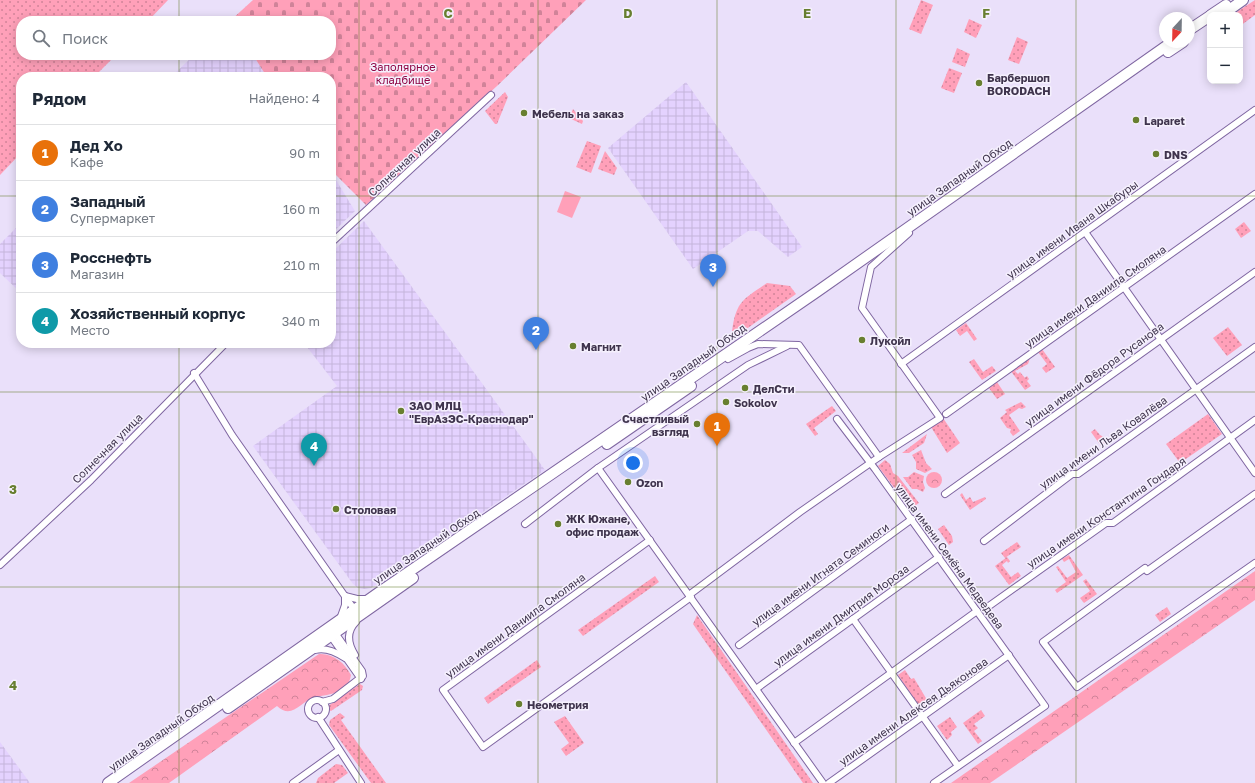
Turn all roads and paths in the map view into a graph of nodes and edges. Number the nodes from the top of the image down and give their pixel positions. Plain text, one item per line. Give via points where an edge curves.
1 (1232, 0) edge
2 (1243, 0) edge
3 (1214, 12) edge
4 (1226, 12) edge
5 (1207, 17) edge
6 (1207, 25) edge
7 (1195, 26) edge
8 (1195, 34) edge
9 (1163, 48) edge
10 (1173, 48) edge
11 (491, 95) dead end
12 (1255, 110) edge
13 (1255, 194) edge
14 (1085, 232) junction
15 (909, 233) junction
16 (336, 239) edge
17 (1255, 272) edge
18 (1125, 288) junction
19 (1161, 339) junction
20 (788, 345) junction
21 (1255, 347) edge
22 (221, 348) edge
23 (728, 359) junction
24 (901, 364) junction
25 (194, 374) junction
26 (1196, 389) junction
27 (946, 414) dead end
28 (837, 419) dead end
29 (1255, 420) edge
30 (1230, 438) junction
31 (879, 457) junction
32 (872, 463) junction
33 (598, 468) junction
34 (1255, 473) edge
35 (945, 494) dead end
36 (1255, 494) edge
37 (912, 519) junction
38 (525, 524) dead end
39 (650, 540) junction
40 (984, 541) dead end
41 (939, 557) junction
42 (1255, 563) edge
43 (0, 565) edge
44 (345, 596) junction
45 (690, 596) junction
46 (373, 597) junction
47 (988, 606) dead end
48 (360, 612) junction
49 (977, 612) junction
50 (853, 619) junction
51 (332, 630) junction
52 (739, 645) dead end
53 (1009, 655) junction
54 (303, 656) junction
55 (347, 660) junction
56 (362, 671) junction
57 (892, 673) junction
58 (361, 679) junction
59 (756, 689) junction
60 (322, 702) junction
61 (923, 717) junction
62 (318, 718) junction
63 (794, 743) junction
64 (339, 750) junction
65 (958, 766) junction
66 (108, 783) edge
67 (119, 783) edge
68 (293, 783) edge
69 (361, 783) edge
70 (823, 783) edge
71 (828, 783) edge
72 (934, 783) edge

1 - 3 highway
2 - 4 highway
5 - 7 highway
6 - 8 highway
9 - 46 highway, улица Западный Обход
10 - 15 highway, улица Западный Обход
11 - 16 street, Солнечная улица
12 - 14 street, улица имени Ивана Шкабуры
13 - 18 street, улица имени Даниила Смоляна
14 - 18 street
14 - 24 street, улица имени Ивана Шкабуры
15 - 23 highway, улица Западный Обход
15 - 24 street via 871,267 862,308
17 - 19 street, улица имени Фёдора Русанова
18 - 19 street
18 - 27 street, улица имени Даниила Смоляна
19 - 26 street
19 - 35 street, улица имени Фёдора Русанова
20 - 23 street via 758,344
20 - 31 street via 799,345
20 - 33 street via 748,365
21 - 26 street, улица имени Льва Ковалёва
22 - 25 street, Солнечная улица
23 - 48 highway, улица Западный Обход via 627,431
24 - 31 street, улица имени Даниила Смоляна via 940,418
25 - 43 street, Солнечная улица via 91,480
25 - 44 street via 232,435
26 - 30 street
26 - 40 street, улица имени Льва Ковалёва via 1078,474 1072,474
28 - 32 street, улица имени Семёна Медведева
29 - 30 street, улица имени Константина Гондаря
30 - 34 street
30 - 47 street, улица имени Константина Гондаря via 1113,523 1106,523
31 - 32 street, улица имени Даниила Смоляна
32 - 37 street, улица имени Семёна Медведева
32 - 45 street, улица имени Даниила Смоляна via 800,512
33 - 38 street
33 - 39 street
36 - 42 street via 1043,642 1077,688
37 - 41 street, улица имени Семёна Медведева
37 - 52 street, улица имени Игната Семиноги
39 - 45 street
39 - 45 street, улица имени Даниила Смоляна via 443,690 483,747
41 - 49 street, улица имени Семёна Медведева
41 - 50 street, улица имени Дмитрия Мороза
44 - 46 street via 362,600
44 - 48 street
44 - 51 street via 344,610
45 - 59 street
46 - 48 highway, улица Западный Обход
48 - 51 highway, улица Западный Обход
48 - 56 street via 353,624 349,644
49 - 53 street, улица имени Семёна Медведева
49 - 57 street
50 - 57 street
50 - 59 street, улица имени Дмитрия Мороза
51 - 54 highway, улица Западный Обход
51 - 55 street
51 - 56 street
51 - 66 highway, улица Западный Обход
53 - 61 street, улица имени Алексея Дьяконова
53 - 65 street, улица имени Семёна Медведева via 1045,706
54 - 55 street via 321,648 334,651
54 - 67 highway, улица Западный Обход
55 - 58 street
56 - 58 street
57 - 61 street
57 - 63 street
58 - 60 street via 333,699
59 - 63 street
60 - 62 street via 325,710
60 - 62 street via 314,700 308,706 310,714
61 - 65 street
61 - 71 street, улица имени Алексея Дьяконова
62 - 64 street
63 - 70 street
64 - 68 street
64 - 69 street
65 - 72 street

